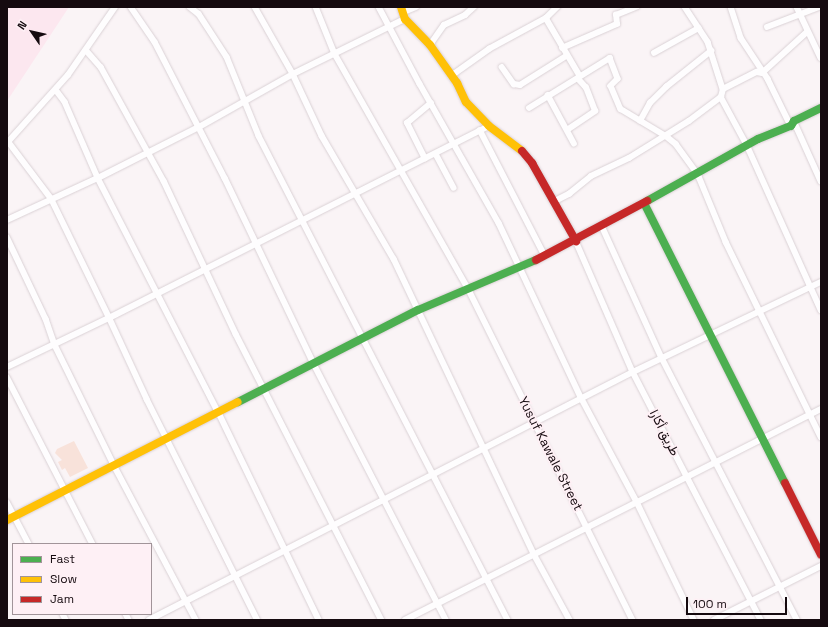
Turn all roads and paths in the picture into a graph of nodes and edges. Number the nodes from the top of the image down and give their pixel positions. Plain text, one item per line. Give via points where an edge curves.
1 (115, 7) edge
2 (131, 7) edge
3 (190, 7) edge
4 (196, 7) edge
5 (255, 7) edge
6 (316, 7) edge
7 (379, 7) edge
8 (416, 7) edge
9 (474, 7) edge
10 (557, 7) edge
11 (636, 7) edge
12 (685, 7) edge
13 (731, 7) edge
14 (819, 7) edge
15 (798, 10) edge
16 (403, 13) edge
17 (199, 14) junction
18 (546, 18) junction
19 (767, 27) dead end
20 (389, 28) junction
21 (699, 28) junction
22 (807, 32) junction
23 (430, 45) junction
24 (562, 48) junction
25 (86, 50) junction
26 (711, 52) junction
27 (654, 53) dead end
28 (335, 54) junction
29 (566, 56) junction
30 (821, 58) edge
31 (502, 66) dead end
32 (762, 73) junction
33 (293, 74) junction
34 (451, 76) junction
35 (579, 78) junction
36 (723, 89) junction
37 (56, 90) junction
38 (548, 95) junction
39 (721, 97) junction
40 (243, 102) junction
41 (431, 103) junction
42 (529, 108) dead end
43 (821, 108) edge
44 (640, 121) junction
45 (792, 123) junction
46 (488, 126) junction
47 (198, 127) junction
48 (480, 130) junction
49 (567, 130) junction
50 (666, 136) junction
51 (8, 143) edge
52 (574, 143) dead end
53 (455, 145) junction
54 (747, 145) junction
55 (148, 151) junction
56 (436, 154) junction
57 (425, 159) junction
58 (402, 169) junction
59 (698, 174) junction
60 (98, 178) junction
61 (821, 182) edge
62 (454, 188) dead end
63 (356, 193) junction
64 (51, 200) junction
65 (555, 201) junction
66 (644, 203) junction
67 (7, 220) edge
68 (304, 221) junction
69 (602, 226) junction
70 (7, 237) edge
71 (576, 241) junction
72 (257, 245) junction
73 (545, 256) junction
74 (206, 268) junction
75 (520, 268) junction
76 (821, 282) edge
77 (468, 288) junction
78 (809, 288) junction
79 (158, 294) junction
80 (418, 310) junction
81 (821, 310) edge
82 (758, 311) junction
83 (109, 318) junction
84 (710, 334) junction
85 (364, 339) junction
86 (55, 345) junction
87 (662, 358) junction
88 (314, 364) junction
89 (7, 367) edge
90 (633, 372) junction
91 (7, 378) edge
92 (266, 389) junction
93 (582, 399) junction
94 (821, 409) edge
95 (218, 413) junction
96 (809, 415) junction
97 (533, 423) junction
98 (821, 437) edge
99 (167, 439) junction
100 (763, 439) junction
101 (484, 448) junction
102 (716, 462) junction
103 (114, 465) junction
104 (431, 474) junction
105 (686, 478) junction
106 (66, 489) junction
107 (384, 499) junction
108 (7, 502) edge
109 (637, 502) junction
110 (11, 518) edge
111 (336, 524) junction
112 (587, 528) junction
113 (28, 543) edge
114 (93, 543) edge
115 (285, 550) junction
116 (534, 554) junction
117 (821, 555) edge
118 (821, 566) edge
119 (235, 577) junction
120 (487, 578) junction
121 (780, 586) junction
122 (186, 600) junction
123 (752, 601) junction
124 (438, 603) junction
125 (149, 620) edge
126 (196, 620) edge
127 (257, 620) edge
128 (319, 620) edge
129 (382, 620) edge
130 (405, 620) edge
131 (446, 620) edge
132 (508, 620) edge
133 (570, 620) edge
134 (633, 620) edge
135 (694, 620) edge
136 (714, 620) edge
137 (761, 620) edge
138 (797, 620) edge

1 - 25 street
2 - 47 street via 155,42
3 - 17 street
4 - 17 street
5 - 33 street
6 - 28 street, Yusuf Kawale Street
7 - 20 street
8 - 16 street
9 - 23 street via 465,15 444,25
10 - 18 street
11 - 24 street via 616,15 617,24
12 - 21 street
13 - 32 street via 741,38
14 - 15 street
15 - 19 street
15 - 22 street
16 - 20 street
16 - 23 street
17 - 40 street via 226,57
18 - 24 street
18 - 34 street via 489,50
20 - 28 street
20 - 41 street
21 - 26 street
21 - 27 street
22 - 30 street
22 - 32 street
23 - 34 street
24 - 29 street
25 - 37 street
25 - 55 street via 101,67
26 - 36 street
26 - 44 street via 666,87 650,103
28 - 33 street
28 - 58 street, Yusuf Kawale Street
29 - 31 street via 520,85 514,84
29 - 35 street
32 - 36 street via 757,72
32 - 45 street via 768,79
33 - 40 street
33 - 63 street via 322,136
34 - 46 street via 466,102
35 - 38 street
35 - 44 street via 610,58 618,78 612,86 619,106 624,113
35 - 49 street via 595,111
36 - 39 street
37 - 51 street
37 - 60 street via 65,102
38 - 42 street
38 - 49 street
39 - 50 street
39 - 54 street
40 - 47 street
40 - 68 street
41 - 53 street
41 - 57 street via 407,123
43 - 45 street
44 - 50 street
45 - 54 street
45 - 61 street
46 - 48 street
46 - 65 street via 519,147 542,177
47 - 55 street
47 - 72 street
48 - 53 street
48 - 73 street
49 - 52 street
50 - 59 street via 680,149
50 - 65 street via 630,158 591,176 569,194
51 - 64 street
53 - 56 street
53 - 75 street via 499,223
54 - 59 street
54 - 78 street
55 - 60 street
55 - 74 street
56 - 57 street
56 - 62 street
57 - 58 street
58 - 63 street
58 - 77 street, Yusuf Kawale Street
59 - 66 street
59 - 82 street
60 - 64 street
60 - 79 street
63 - 68 street
63 - 80 street via 394,259
64 - 67 street
64 - 83 street
65 - 71 street
66 - 69 street
66 - 84 street
68 - 72 street
68 - 85 street
69 - 71 street
69 - 87 street
70 - 86 street via 46,319
71 - 73 street
71 - 90 street, طريق أكارا
72 - 74 street
72 - 88 street
73 - 75 street
74 - 79 street
74 - 92 street via 236,334
75 - 77 street
75 - 93 street
76 - 78 street
77 - 80 street
77 - 97 street, Yusuf Kawale Street
78 - 81 street
78 - 82 street
79 - 83 street
79 - 95 street
80 - 85 street
80 - 101 street
82 - 84 street
82 - 96 street
83 - 86 street
83 - 99 street
84 - 87 street
84 - 100 street
85 - 88 street
85 - 104 street
86 - 89 street
86 - 103 street
87 - 90 street
87 - 102 street
88 - 92 street
88 - 107 street
90 - 93 street
90 - 105 street, طريق أكارا
91 - 106 street
92 - 95 street
92 - 111 street
93 - 97 street
93 - 109 street
94 - 96 street
95 - 99 street
95 - 115 street
96 - 98 street
96 - 100 street
97 - 101 street
97 - 112 street, Yusuf Kawale Street
99 - 103 street
99 - 119 street
100 - 102 street
100 - 117 street
101 - 104 street
101 - 116 street
102 - 105 street
102 - 121 street
103 - 106 street
103 - 122 street
104 - 107 street
104 - 120 street
105 - 109 street
105 - 123 street, طريق أكارا
106 - 110 street
106 - 114 street
107 - 111 street
107 - 124 street
108 - 110 street
109 - 112 street
109 - 135 street
110 - 113 street
111 - 115 street
111 - 129 street
112 - 116 street
112 - 134 street, Yusuf Kawale Street
115 - 119 street
115 - 128 street
116 - 120 street
116 - 133 street
118 - 121 street
119 - 122 street
119 - 127 street
120 - 124 street
120 - 132 street
121 - 123 street
121 - 138 street
122 - 125 street
122 - 126 street
123 - 136 street
123 - 137 street, طريق أكارا
124 - 130 street
124 - 131 street

